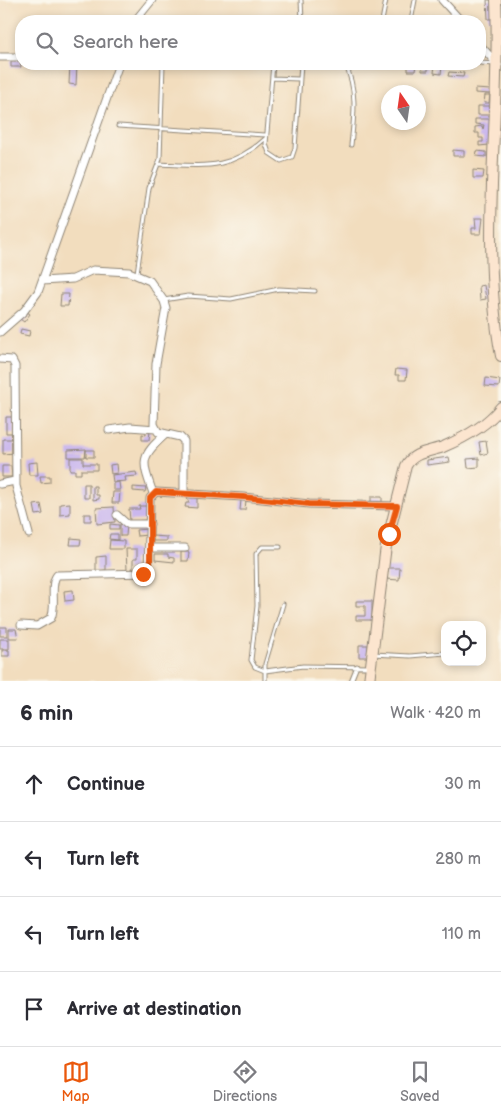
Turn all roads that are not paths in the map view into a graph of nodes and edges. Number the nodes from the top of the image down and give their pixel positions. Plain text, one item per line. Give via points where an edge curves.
1 (152, 0) edge
2 (301, 0) edge
3 (386, 0) edge
4 (415, 0) edge
5 (442, 0) edge
6 (496, 0) edge
7 (140, 15) edge
8 (302, 15) edge
9 (383, 15) edge
10 (412, 15) edge
11 (456, 15) edge
12 (486, 52) edge
13 (0, 56) edge
14 (15, 57) edge
15 (486, 65) edge
16 (499, 69) edge
17 (117, 70) edge
18 (163, 70) edge
19 (273, 70) edge
20 (300, 70) edge
21 (348, 70) edge
22 (272, 78) junction
23 (299, 79) junction
24 (118, 126) dead end
25 (161, 129) junction
26 (266, 137) junction
27 (351, 145) dead end
28 (158, 164) junction
29 (137, 274) junction
30 (42, 281) junction
31 (315, 291) dead end
32 (164, 300) junction
33 (0, 332) edge
34 (501, 356) edge
35 (0, 360) edge
36 (501, 408) edge
37 (156, 429) junction
38 (109, 430) dead end
39 (166, 434) junction
40 (16, 481) junction
41 (0, 484) edge
42 (184, 492) junction
43 (153, 493) junction
44 (397, 506) junction
45 (117, 516) dead end
46 (150, 524) junction
47 (29, 534) dead end
48 (280, 547) dead end
49 (150, 548) junction
50 (185, 548) dead end
51 (283, 604) dead end
52 (21, 625) dead end
53 (372, 654) junction
54 (441, 654) edge
55 (357, 666) junction
56 (371, 667) junction
57 (264, 671) junction
58 (265, 681) edge
59 (351, 681) edge
60 (369, 681) edge

1 - 7 street
2 - 8 lane
3 - 9 lane
4 - 10 lane
5 - 11 street
6 - 16 street
12 - 16 street
13 - 14 street
15 - 16 lane
16 - 34 street via 491,245 494,315
17 - 30 street
18 - 25 lane
19 - 22 lane
20 - 23 lane
21 - 27 lane via 354,94
22 - 23 lane
22 - 26 lane
23 - 26 lane via 292,157 286,160 275,158 267,149
24 - 25 lane
25 - 26 lane
25 - 28 lane
26 - 28 lane via 246,155 235,160 201,166
28 - 29 lane via 148,188
29 - 30 street via 93,270 73,279
29 - 32 street via 150,281
30 - 33 street via 24,311
31 - 32 lane via 280,289 231,299 188,296
32 - 37 street via 166,308 156,364
35 - 40 street via 12,360 15,366
36 - 44 street via 488,422 409,461
37 - 38 street via 130,427
37 - 39 street
39 - 42 street via 184,441
39 - 43 street via 144,461
40 - 41 street
40 - 47 street
42 - 43 street
42 - 44 street via 309,504
43 - 46 street via 150,498
44 - 53 street via 381,574
45 - 46 street via 127,524
46 - 49 street
48 - 57 lane via 262,547 256,554 257,606 251,660 254,667
49 - 50 street
49 - 52 street via 150,570 146,574 57,575 51,618 37,626
51 - 57 lane
53 - 54 lane
53 - 56 street
55 - 56 lane
55 - 57 lane via 303,666
55 - 59 lane
56 - 60 street
57 - 58 lane

